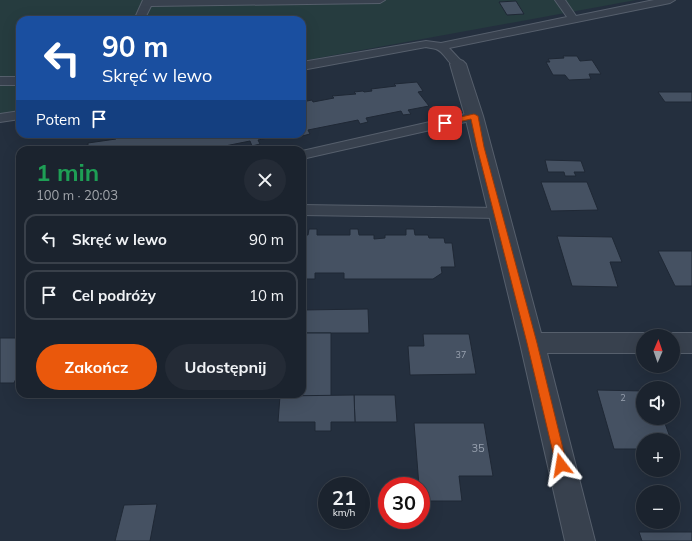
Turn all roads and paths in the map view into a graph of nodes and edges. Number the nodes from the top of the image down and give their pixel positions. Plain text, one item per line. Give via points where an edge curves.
1 (380, 0) edge
2 (560, 0) edge
3 (670, 0) edge
4 (148, 2) edge
5 (141, 16) edge
6 (573, 19) junction
7 (441, 46) junction
8 (458, 64) joint
9 (306, 65) edge
10 (0, 81) edge
11 (16, 81) edge
12 (16, 116) edge
13 (474, 116) junction
14 (0, 118) edge
15 (306, 154) edge
16 (306, 210) edge
17 (498, 213) junction
18 (532, 343) junction
19 (636, 343) edge
20 (680, 343) edge
21 (692, 343) edge
22 (580, 541) edge

1 - 4 lane
2 - 6 lane
3 - 6 lane
4 - 5 lane
6 - 7 lane
7 - 8 lane
7 - 9 lane via 426,44
8 - 13 street
10 - 11 lane
12 - 14 lane
13 - 15 lane
13 - 17 street
16 - 17 lane
17 - 18 street
18 - 19 street
18 - 22 street
20 - 21 street

